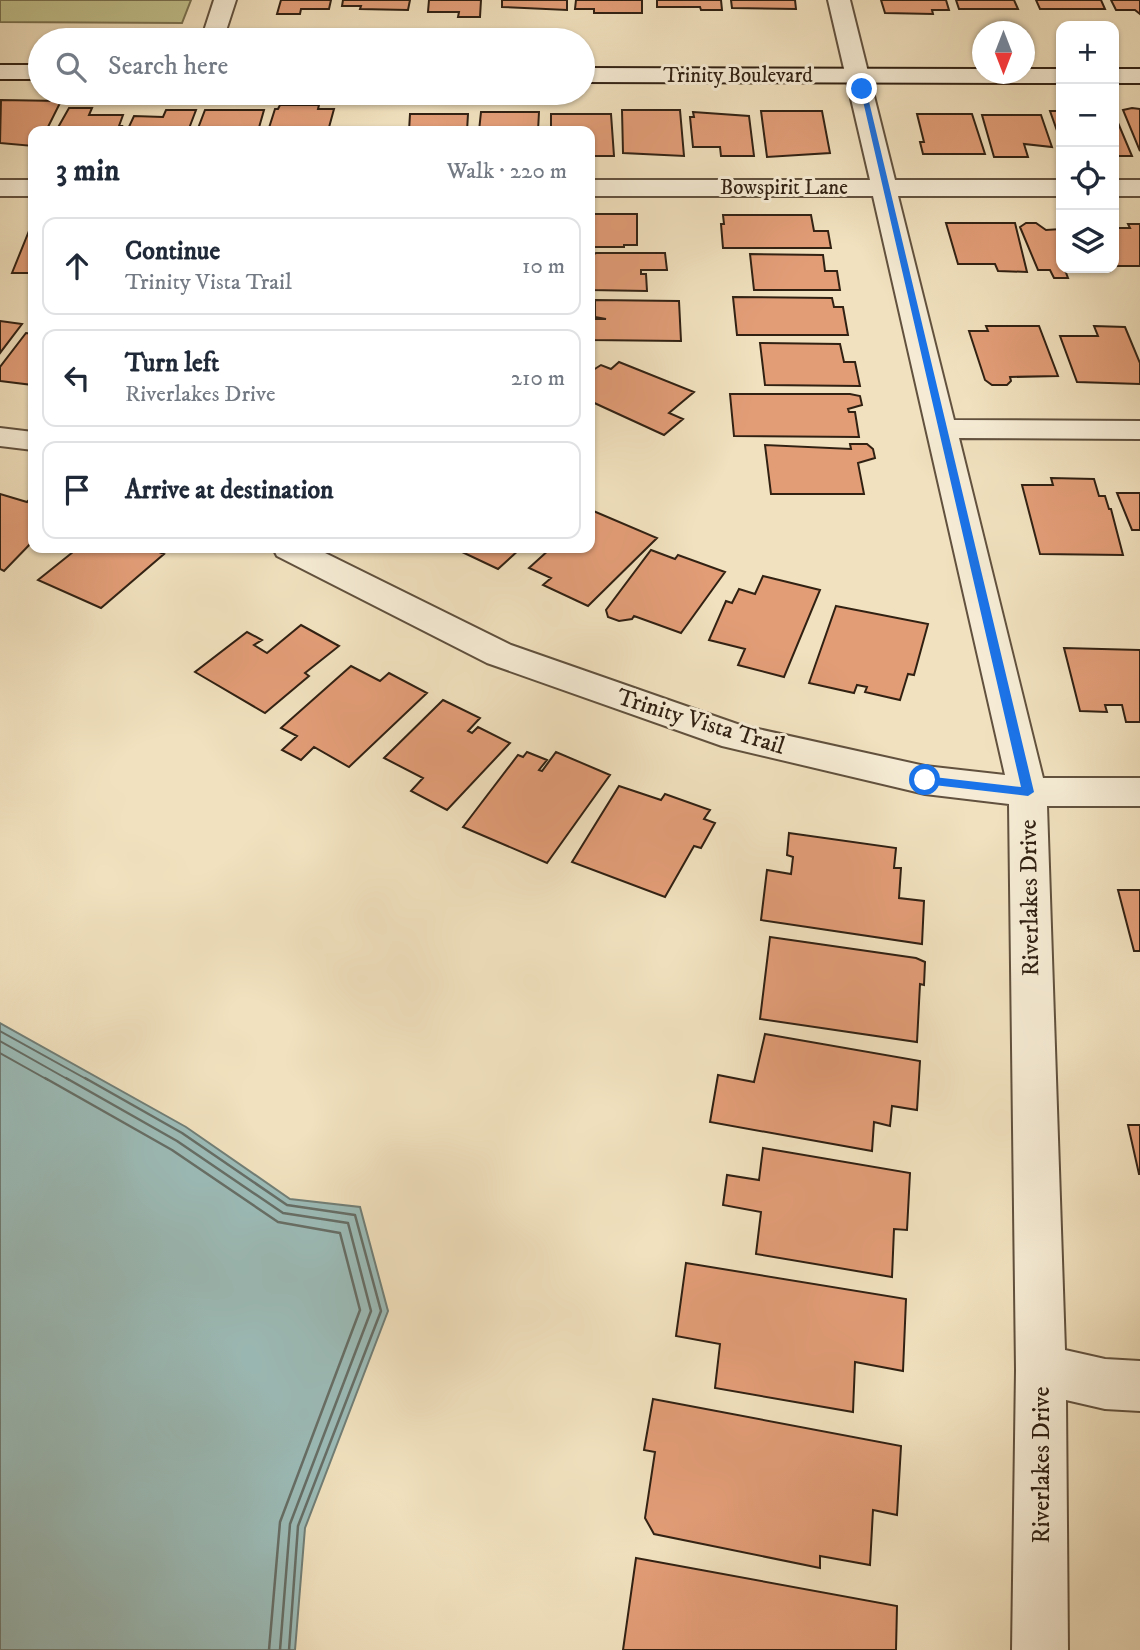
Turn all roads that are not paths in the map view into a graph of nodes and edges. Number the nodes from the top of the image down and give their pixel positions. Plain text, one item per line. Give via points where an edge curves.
1 (225, 0) edge
2 (839, 0) edge
3 (216, 28) edge
4 (0, 72) edge
5 (28, 72) edge
6 (595, 75) edge
7 (859, 76) junction
8 (1056, 76) edge
9 (1119, 76) edge
10 (1140, 76) edge
11 (884, 187) junction
12 (0, 188) edge
13 (28, 188) edge
14 (595, 188) edge
15 (1056, 188) edge
16 (1119, 188) edge
17 (1140, 188) edge
18 (941, 429) junction
19 (1140, 430) edge
20 (0, 437) edge
21 (28, 441) edge
22 (299, 553) edge
23 (1028, 792) junction
24 (1140, 792) edge
25 (1041, 1370) junction
26 (1140, 1386) edge
27 (1040, 1650) edge

1 - 3 street
2 - 7 street, Riverlakes Drive
4 - 5 street
6 - 7 street, Trinity Boulevard
7 - 8 street, Trinity Boulevard
7 - 11 street, Riverlakes Drive
9 - 10 street
11 - 14 street, Bowspirit Lane
11 - 15 street, Bowspirit Lane
11 - 18 street, Riverlakes Drive
12 - 13 street
16 - 17 street
18 - 19 street
18 - 23 street, Riverlakes Drive
20 - 21 street
22 - 23 street, Trinity Vista Trail via 499,654 736,737 925,780
23 - 24 street, Trinity Vista Trail
23 - 25 street, Riverlakes Drive
25 - 26 street via 1105,1384
25 - 27 street, Riverlakes Drive

